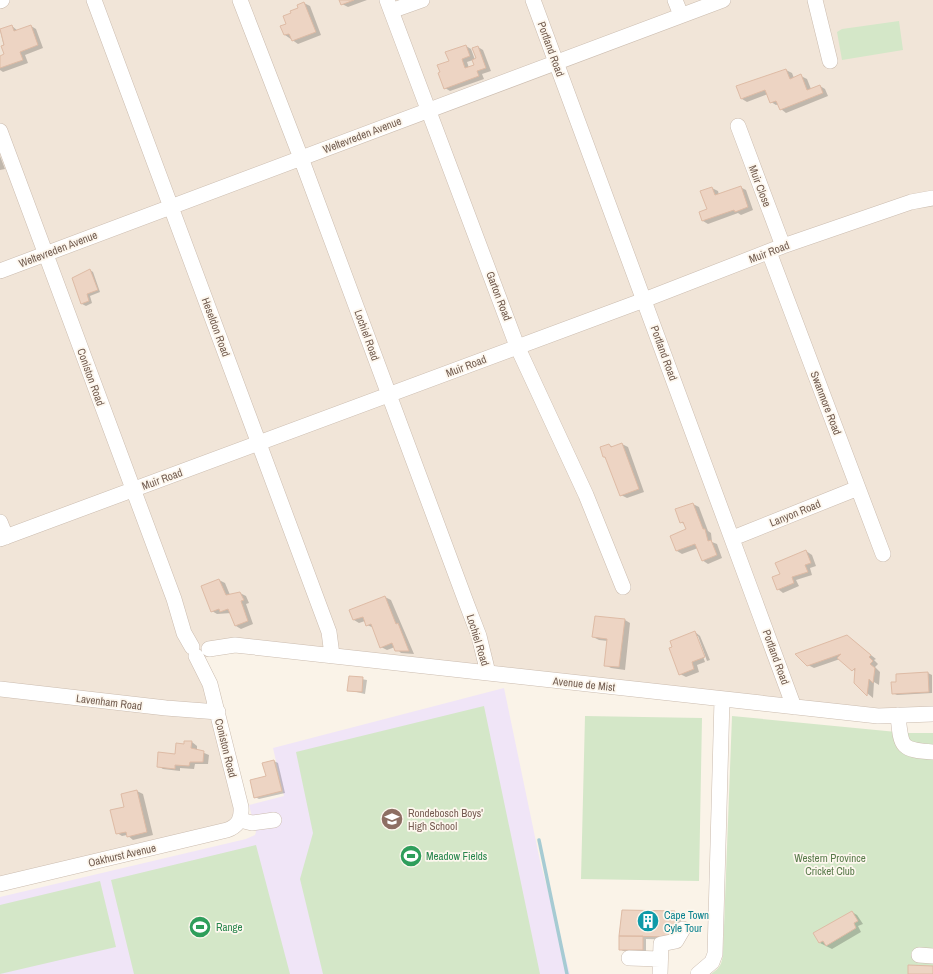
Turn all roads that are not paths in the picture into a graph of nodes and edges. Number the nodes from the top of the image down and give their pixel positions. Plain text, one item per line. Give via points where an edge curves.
1 (94, 0) edge
2 (240, 0) edge
3 (422, 0) edge
4 (533, 0) edge
5 (675, 0) edge
6 (723, 0) edge
7 (815, 0) edge
8 (389, 5) edge
9 (681, 15) junction
10 (830, 61) dead end
11 (556, 63) junction
12 (429, 110) junction
13 (738, 126) dead end
14 (0, 131) edge
15 (301, 158) junction
16 (933, 198) edge
17 (170, 206) junction
18 (783, 246) junction
19 (769, 252) junction
20 (46, 254) junction
21 (0, 270) edge
22 (644, 300) junction
23 (517, 346) junction
24 (389, 395) junction
25 (259, 444) junction
26 (858, 488) junction
27 (132, 490) junction
28 (0, 522) edge
29 (3, 538) edge
30 (733, 538) junction
31 (883, 554) dead end
32 (623, 587) dead end
33 (201, 648) junction
34 (332, 655) junction
35 (488, 673) junction
36 (0, 688) edge
37 (722, 699) junction
38 (794, 707) junction
39 (218, 712) junction
40 (933, 714) edge
41 (898, 715) junction
42 (933, 752) edge
43 (240, 820) junction
44 (274, 820) dead end
45 (0, 884) edge
46 (683, 928) dead end
47 (629, 958) dead end
48 (660, 967) edge
49 (698, 974) edge

1 - 17 street, Heseldon Road
2 - 15 street, Lochiel Road
3 - 8 street
4 - 11 street, Portland Road
5 - 9 street
6 - 9 street, Weltevreden Avenue
7 - 10 street
8 - 12 street, Garton Road
9 - 11 street, Weltevreden Avenue
11 - 12 street, Weltevreden Avenue
11 - 22 street, Portland Road
12 - 15 street, Weltevreden Avenue
12 - 23 street, Garton Road
13 - 18 street, Muir Close
14 - 20 street, Coniston Road
15 - 17 street, Weltevreden Avenue
15 - 24 street, Lochiel Road
16 - 18 street, Muir Road via 911,202
17 - 20 street, Weltevreden Avenue
17 - 25 street, Heseldon Road
18 - 19 street, Muir Road
19 - 22 street, Muir Road
19 - 26 street, Swanmore Road
20 - 21 street, Weltevreden Avenue
20 - 27 street, Coniston Road
22 - 23 street, Muir Road
22 - 30 street, Portland Road
23 - 24 street, Muir Road
23 - 32 street, Garton Road via 586,495
24 - 25 street, Muir Road
24 - 35 street, Lochiel Road via 479,636
25 - 27 street, Muir Road
25 - 34 street, Heseldon Road via 329,632
26 - 30 street, Lanyon Road
26 - 31 street, Swanmore Road
27 - 29 street, Muir Road
27 - 33 street, Coniston Road via 186,638
28 - 29 street
30 - 38 street, Portland Road
33 - 34 street, Avenue de Mist via 222,640 235,645
33 - 39 street, Coniston Road
34 - 35 street, Avenue de Mist
35 - 37 street, Avenue de Mist
36 - 39 street, Lavenham Road
37 - 38 street, Avenue de Mist
37 - 49 street via 715,954 712,962
38 - 41 street, Avenue de Mist via 878,716
39 - 43 street, Coniston Road via 241,807
40 - 41 street, Avenue de Mist
41 - 42 street via 900,737 904,745 914,751
43 - 44 street via 252,823
43 - 45 street, Oakhurst Avenue via 236,826 227,830
46 - 48 street via 676,941 661,944
47 - 48 street

